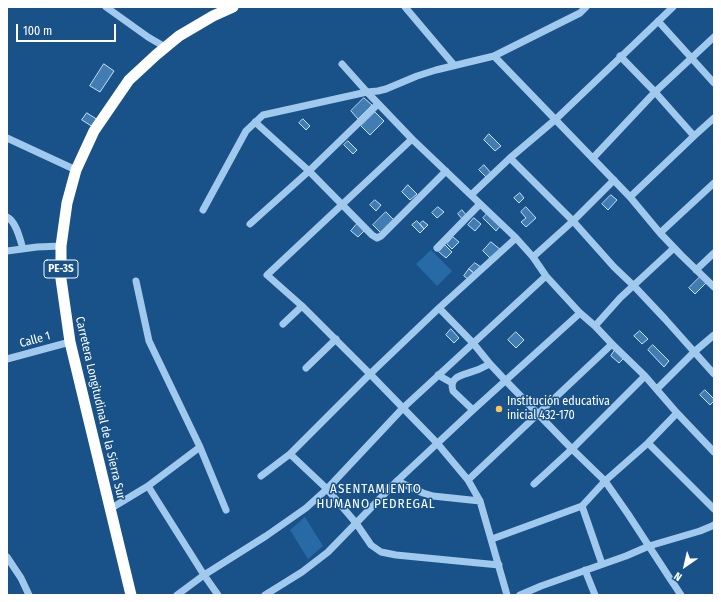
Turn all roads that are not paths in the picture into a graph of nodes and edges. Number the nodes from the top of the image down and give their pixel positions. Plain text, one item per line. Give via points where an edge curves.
1 (106, 7) edge
2 (233, 7) edge
3 (405, 7) edge
4 (586, 7) edge
5 (673, 7) edge
6 (658, 21) junction
7 (714, 37) edge
8 (165, 47) junction
9 (494, 56) junction
10 (620, 56) junction
11 (692, 58) junction
12 (342, 64) dead end
13 (454, 66) junction
14 (714, 83) edge
15 (367, 92) junction
16 (655, 92) junction
17 (378, 104) junction
18 (556, 118) junction
19 (714, 118) edge
20 (255, 122) junction
21 (694, 136) junction
22 (7, 138) edge
23 (412, 138) junction
24 (510, 158) junction
25 (593, 158) junction
26 (76, 170) junction
27 (309, 171) junction
28 (446, 171) junction
29 (614, 180) junction
30 (714, 183) edge
31 (471, 195) junction
32 (630, 197) junction
33 (343, 204) junction
34 (480, 204) junction
35 (203, 210) dead end
36 (7, 217) edge
37 (573, 221) junction
38 (250, 224) dead end
39 (660, 232) junction
40 (516, 238) junction
41 (61, 246) junction
42 (437, 248) dead end
43 (674, 248) junction
44 (23, 249) junction
45 (7, 251) edge
46 (714, 253) edge
47 (533, 257) junction
48 (696, 270) junction
49 (546, 276) junction
50 (136, 281) dead end
51 (634, 286) junction
52 (714, 288) edge
53 (302, 306) junction
54 (439, 308) junction
55 (580, 313) junction
56 (283, 324) dead end
57 (595, 326) junction
58 (714, 335) edge
59 (336, 340) junction
60 (70, 342) junction
61 (473, 343) junction
62 (612, 344) junction
63 (694, 352) junction
64 (7, 359) edge
65 (490, 364) junction
66 (306, 368) dead end
67 (370, 374) junction
68 (714, 374) edge
69 (438, 375) junction
70 (645, 376) junction
71 (505, 380) junction
72 (452, 383) junction
73 (657, 389) junction
74 (403, 408) junction
75 (472, 410) junction
76 (677, 413) junction
77 (538, 414) junction
78 (437, 443) junction
79 (648, 443) junction
80 (200, 447) junction
81 (572, 449) junction
82 (714, 452) edge
83 (290, 454) junction
84 (261, 476) dead end
85 (468, 480) junction
86 (397, 481) junction
87 (605, 481) junction
88 (534, 484) dead end
89 (148, 486) junction
90 (327, 488) junction
91 (480, 501) junction
92 (582, 506) junction
93 (110, 509) junction
94 (714, 509) edge
95 (226, 510) dead end
96 (356, 523) junction
97 (714, 525) edge
98 (492, 540) junction
99 (649, 546) junction
100 (7, 557) edge
101 (602, 564) junction
102 (499, 565) junction
103 (585, 570) junction
104 (204, 575) junction
105 (29, 595) edge
106 (131, 595) edge
107 (177, 595) edge
108 (218, 595) edge
109 (265, 595) edge
110 (507, 595) edge
111 (520, 595) edge
112 (595, 595) edge
113 (681, 595) edge

1 - 8 street
2 - 8 highway, Carretera Longitudinal de la Sierra Sur / PE-3S via 179,36
3 - 13 street
4 - 9 street via 580,13
5 - 6 street
6 - 10 street
6 - 11 street
7 - 11 street
8 - 26 highway, Carretera Longitudinal de la Sierra Sur / PE-3S via 130,80 113,102 94,131
9 - 13 street
9 - 18 street
10 - 16 street
10 - 18 street
11 - 14 street
11 - 16 street
12 - 15 street
13 - 15 street via 417,76 386,89
15 - 17 street
15 - 20 street via 263,115
16 - 21 street
16 - 25 street
17 - 23 street
17 - 27 street
18 - 24 street
18 - 25 street
19 - 21 street
20 - 27 street
20 - 35 street via 246,131
21 - 32 street
22 - 26 street
23 - 28 street
23 - 33 street
24 - 31 street
24 - 37 street
25 - 29 street
26 - 41 highway, Carretera Longitudinal de la Sierra Sur / PE-3S via 67,202
27 - 33 street
27 - 38 street
28 - 31 street
28 - 33 street via 381,236 376,238
29 - 32 street
29 - 37 street
30 - 39 street
31 - 34 street
32 - 39 street
33 - 53 street via 267,275
34 - 40 street
34 - 42 street
36 - 44 street via 13,221
37 - 47 street
37 - 51 street
39 - 43 street
40 - 47 street
40 - 54 street
41 - 44 street
41 - 60 highway, Carretera Longitudinal de la Sierra Sur / PE-3S via 61,279
43 - 48 street
43 - 51 street
44 - 45 street
46 - 48 street
47 - 49 street
48 - 52 street
49 - 55 street
49 - 61 street
50 - 80 street via 149,341
51 - 57 street
51 - 63 street
53 - 56 street
53 - 59 street
54 - 61 street
54 - 67 street
55 - 57 street
55 - 71 street
57 - 62 street
58 - 63 street
59 - 66 street
59 - 67 street
60 - 64 street, Calle 1
60 - 93 highway, Carretera Longitudinal de la Sierra Sur / PE-3S
61 - 65 street
61 - 69 street
62 - 70 street
62 - 77 street
63 - 68 street
63 - 73 street
65 - 71 street
65 - 72 street via 461,375
67 - 74 street
67 - 83 street
69 - 72 street
69 - 74 street
70 - 73 street
70 - 81 street
71 - 75 street
71 - 77 street
72 - 75 street via 453,391
73 - 76 street
74 - 78 street
74 - 90 street
75 - 78 street
76 - 79 street
76 - 82 street
77 - 81 street
77 - 85 street
78 - 85 street
78 - 86 street
79 - 87 street
79 - 94 street
80 - 89 street
80 - 95 street
81 - 87 street
81 - 88 street
83 - 84 street
83 - 90 street
85 - 91 street
86 - 91 street via 434,496
86 - 96 street
87 - 92 street
87 - 99 street
89 - 93 street
89 - 104 street
90 - 96 street
90 - 104 street via 295,516
91 - 98 street
92 - 98 street
92 - 101 street
93 - 106 highway, Carretera Longitudinal de la Sierra Sur / PE-3S
96 - 102 street via 371,545 380,552
96 - 109 street via 328,552
97 - 99 street
98 - 102 street
99 - 101 street
99 - 113 street
100 - 105 street
101 - 103 street
102 - 110 street
103 - 111 street
103 - 112 street
104 - 107 street
104 - 108 street

